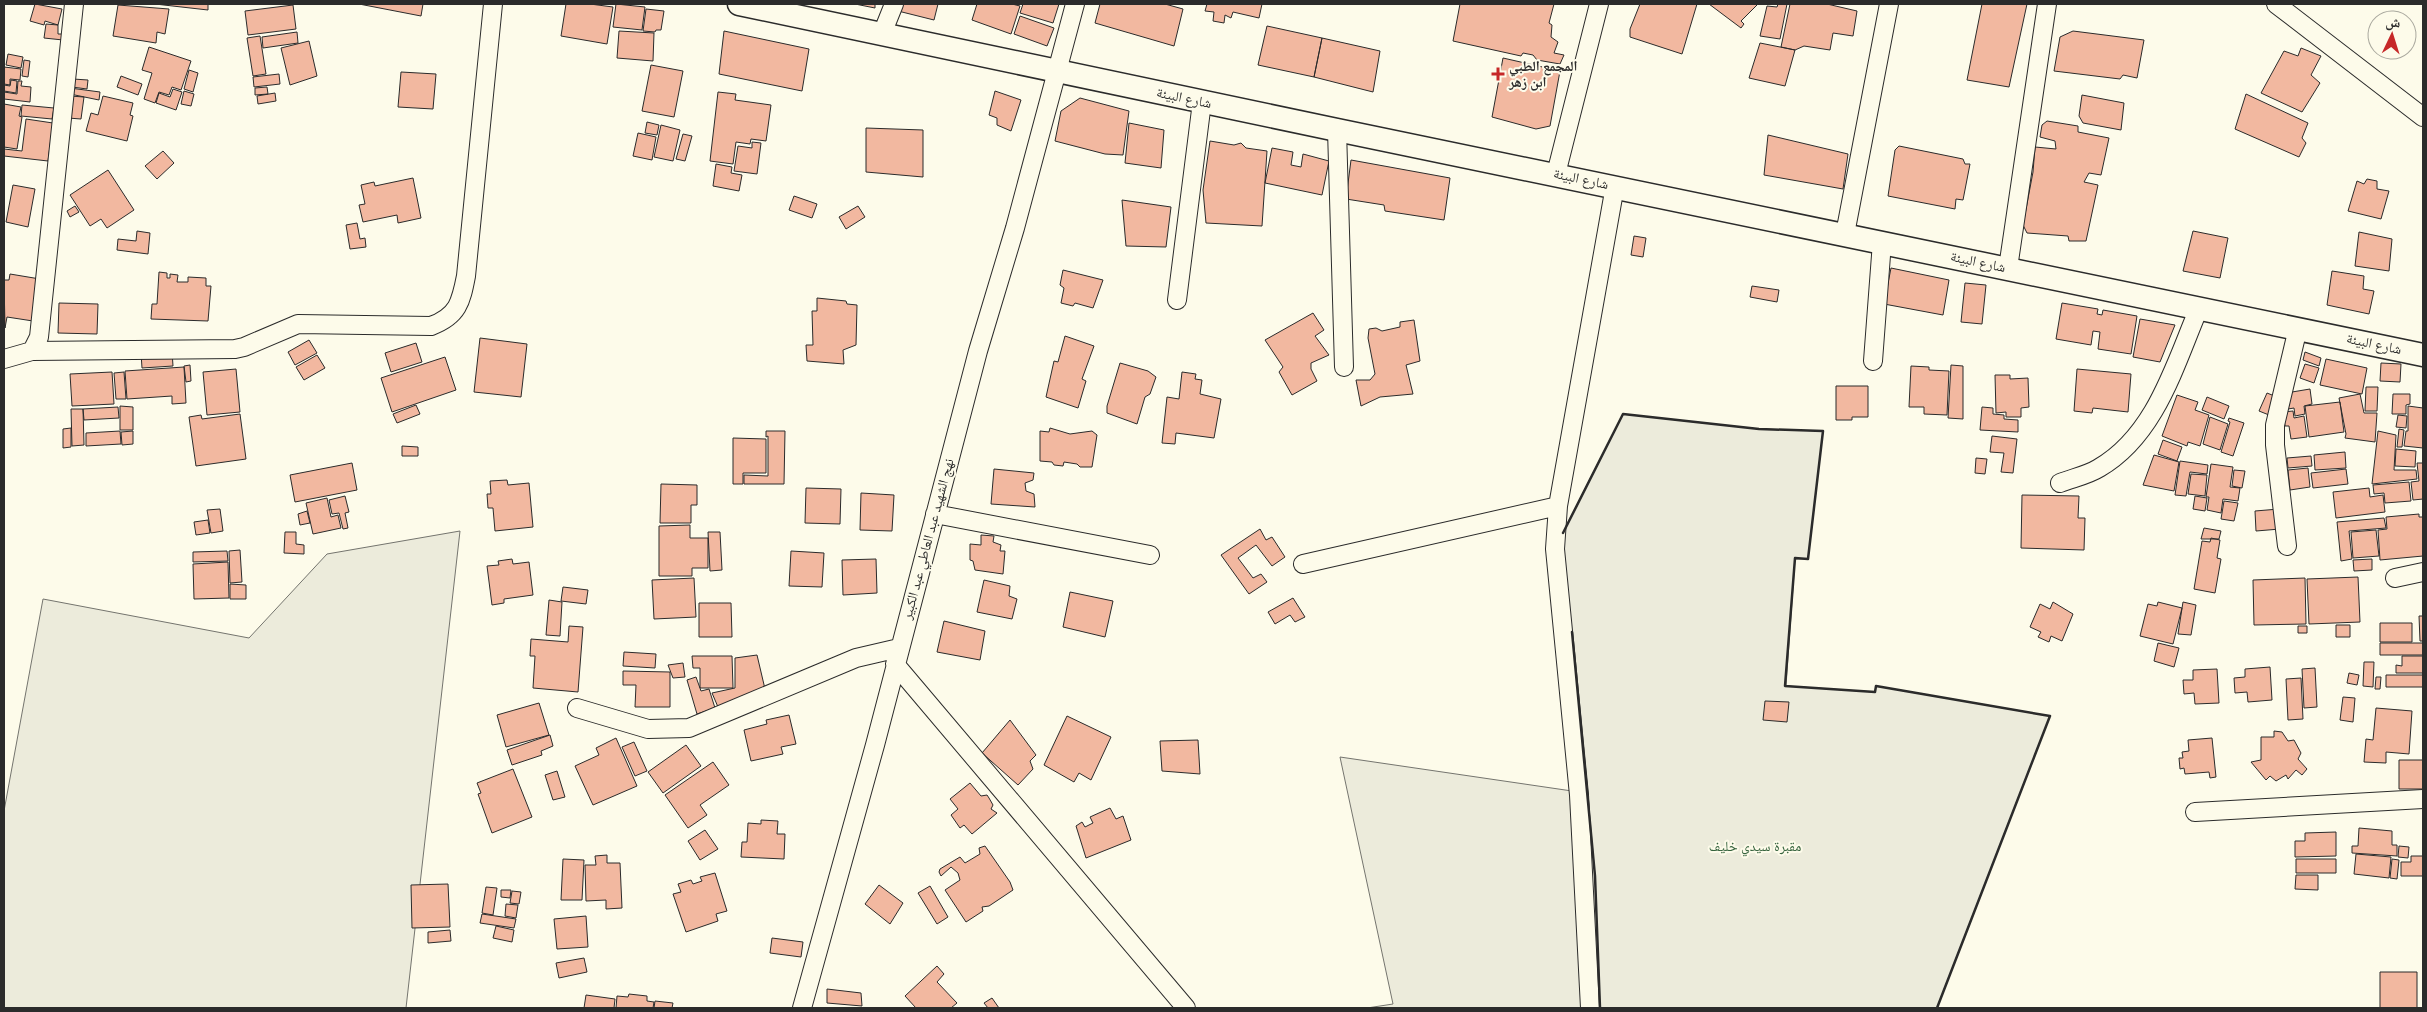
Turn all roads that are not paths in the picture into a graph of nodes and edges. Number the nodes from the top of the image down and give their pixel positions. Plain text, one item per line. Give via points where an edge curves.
1 (74, 4) edge
2 (493, 4) edge
3 (739, 4) edge
4 (894, 4) edge
5 (1075, 4) edge
6 (1598, 4) edge
7 (1889, 4) edge
8 (2047, 4) edge
9 (2276, 4) edge
10 (882, 34) junction
11 (1056, 70) junction
12 (1202, 102) junction
13 (2423, 117) edge
14 (1337, 130) junction
15 (1556, 174) junction
16 (1615, 186) junction
17 (1845, 234) junction
18 (1882, 242) junction
19 (2008, 268) junction
20 (1176, 300) dead end
21 (2199, 308) junction
22 (2298, 328) junction
23 (32, 351) junction
24 (2423, 355) edge
25 (4, 358) edge
26 (1873, 361) dead end
27 (1344, 367) dead end
28 (2060, 483) dead end
29 (1558, 506) junction
30 (935, 514) junction
31 (2287, 546) dead end
32 (1150, 555) dead end
33 (1303, 564) dead end
34 (2423, 572) edge
35 (2395, 578) dead end
36 (897, 656) junction
37 (577, 708) dead end
38 (2423, 799) edge
39 (2195, 812) dead end
40 (802, 1008) edge
41 (1186, 1008) edge
42 (1590, 1008) edge

1 - 23 street via 40,329
2 - 23 street via 466,276 458,306 444,321 430,326 298,324 235,349
3 - 10 street, شارع البيئة
4 - 10 street
5 - 11 street, نهج الشهيد عبد العاطي عبد الكبير
6 - 15 street
7 - 17 street
8 - 19 street
9 - 13 street
10 - 11 street, شارع البيئة
11 - 12 street, شارع البيئة
11 - 30 street, نهج الشهيد عبد العاطي عبد الكبير
12 - 14 street, شارع البيئة
12 - 20 street
14 - 15 street, شارع البيئة
14 - 27 street
15 - 16 street, شارع البيئة
16 - 17 street, شارع البيئة
16 - 29 street
17 - 18 street, شارع البيئة
18 - 19 street, شارع البيئة
18 - 26 street
19 - 21 street, شارع البيئة
21 - 22 street, شارع البيئة
21 - 28 street via 2159,402 2144,426 2125,449 2099,468
22 - 24 street, شارع البيئة
22 - 31 street via 2275,425
23 - 25 street
29 - 33 street
29 - 42 street via 1555,548 1579,795
30 - 32 street
30 - 36 street, نهج الشهيد عبد العاطي عبد الكبير
34 - 35 street
36 - 37 street via 856,658 689,728 648,729
36 - 40 street, نهج الشهيد عبد العاطي عبد الكبير
36 - 41 street
38 - 39 street

